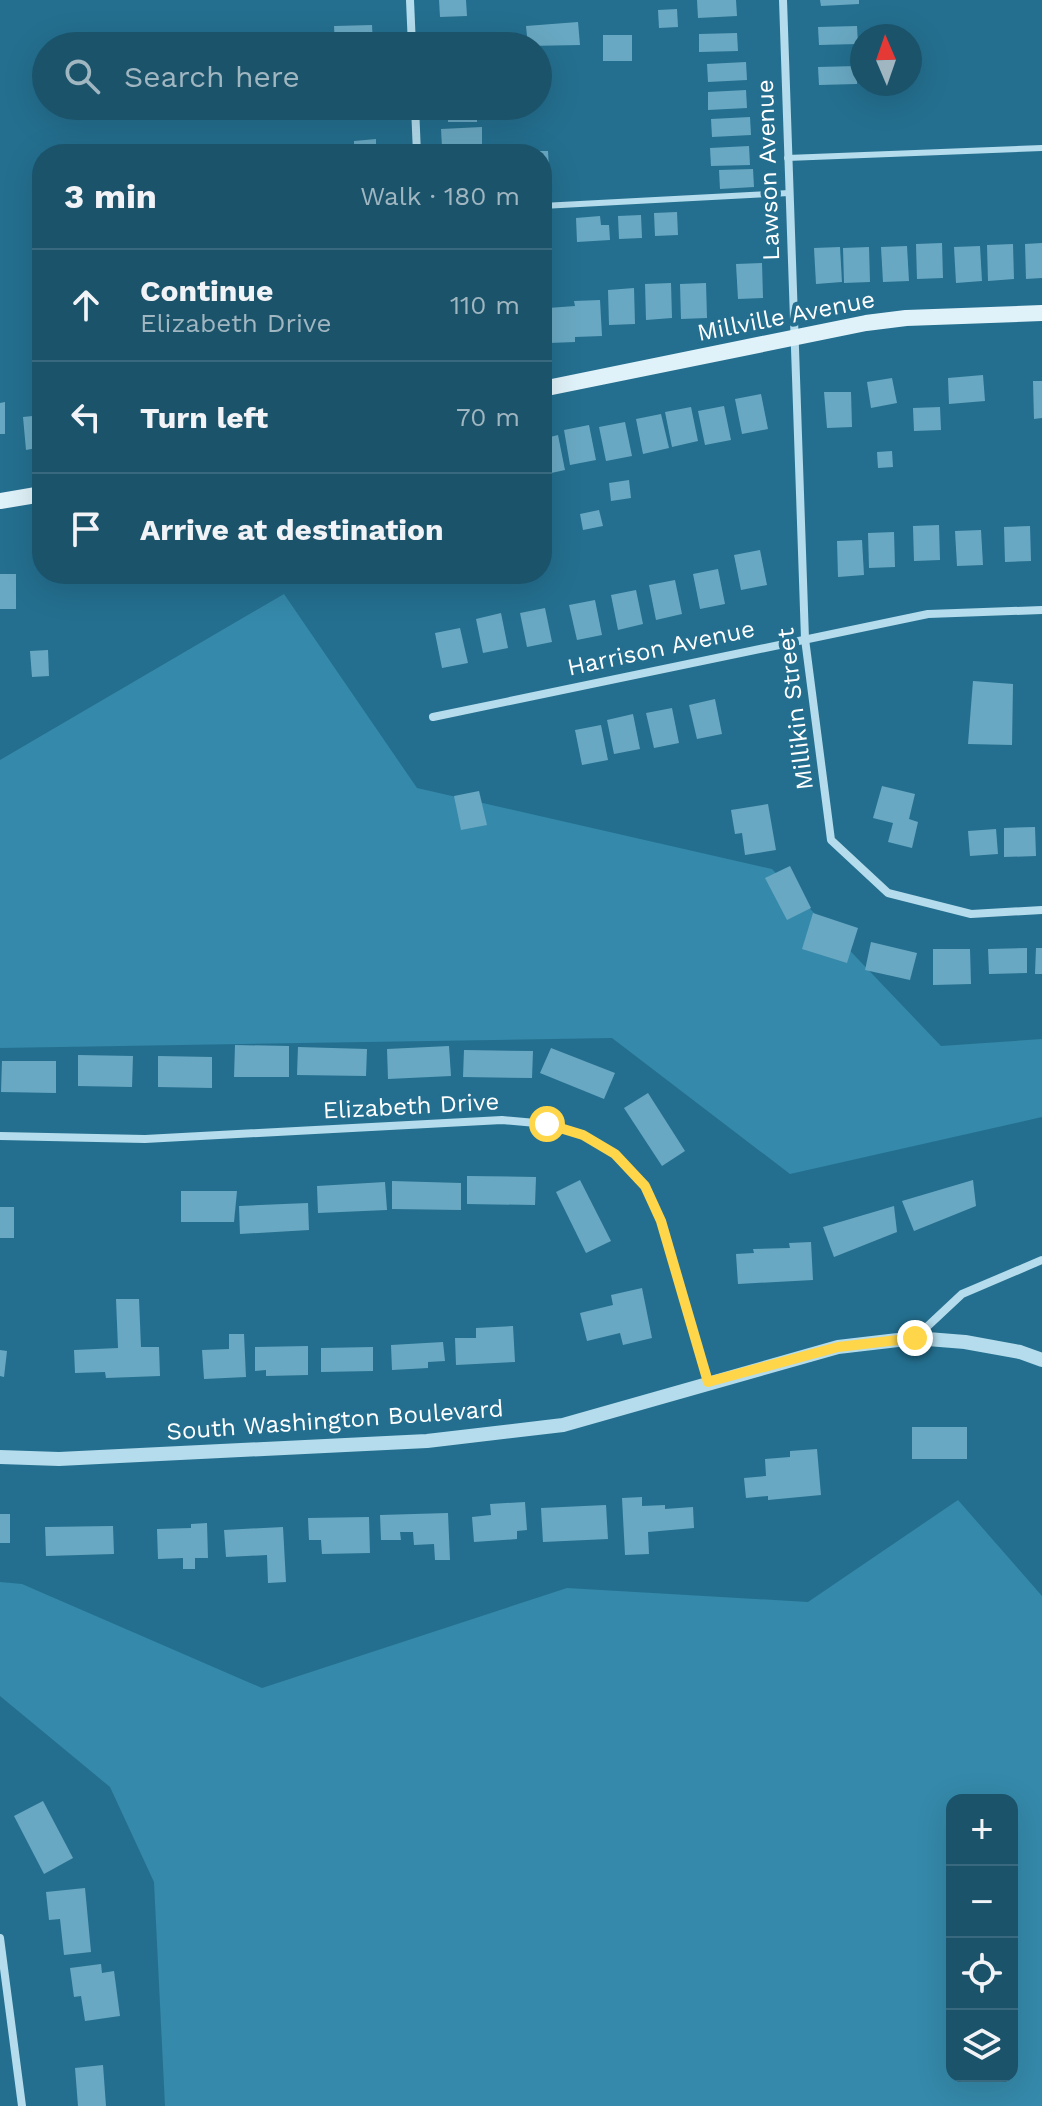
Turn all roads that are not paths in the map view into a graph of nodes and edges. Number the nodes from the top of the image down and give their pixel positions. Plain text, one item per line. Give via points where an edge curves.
1 (410, 0) edge
2 (783, 0) edge
3 (411, 32) edge
4 (416, 120) edge
5 (417, 144) edge
6 (1042, 148) edge
7 (787, 158) junction
8 (789, 193) junction
9 (552, 205) edge
10 (1042, 313) edge
11 (794, 338) junction
12 (552, 387) edge
13 (32, 496) edge
14 (0, 501) edge
15 (1042, 610) edge
16 (805, 639) junction
17 (433, 717) dead end
18 (1042, 910) edge
19 (0, 1136) edge
20 (1042, 1260) edge
21 (915, 1338) junction
22 (1042, 1360) edge
23 (708, 1382) junction
24 (0, 1457) edge
25 (0, 1938) edge
26 (22, 2106) edge

1 - 3 street
2 - 7 street, Lawson Avenue
4 - 5 street
6 - 7 lane
7 - 8 street, Lawson Avenue
8 - 9 lane
8 - 11 street, Lawson Avenue
10 - 11 main road, Millville Avenue via 906,318
11 - 12 main road, Millville Avenue
11 - 16 street, Millikin Street
13 - 14 main road
15 - 16 street, Harrison Avenue via 928,614
16 - 17 street, Harrison Avenue
16 - 18 street, Millikin Street via 831,840 888,893 971,914
19 - 23 street, Elizabeth Drive via 145,1139 502,1120 547,1124 583,1135 615,1154 645,1186 661,1221
20 - 21 street via 962,1294
21 - 22 street, South Washington Boulevard via 965,1342
21 - 23 street, South Washington Boulevard via 838,1347
23 - 24 street, South Washington Boulevard via 563,1425 427,1441 59,1459
25 - 26 street

